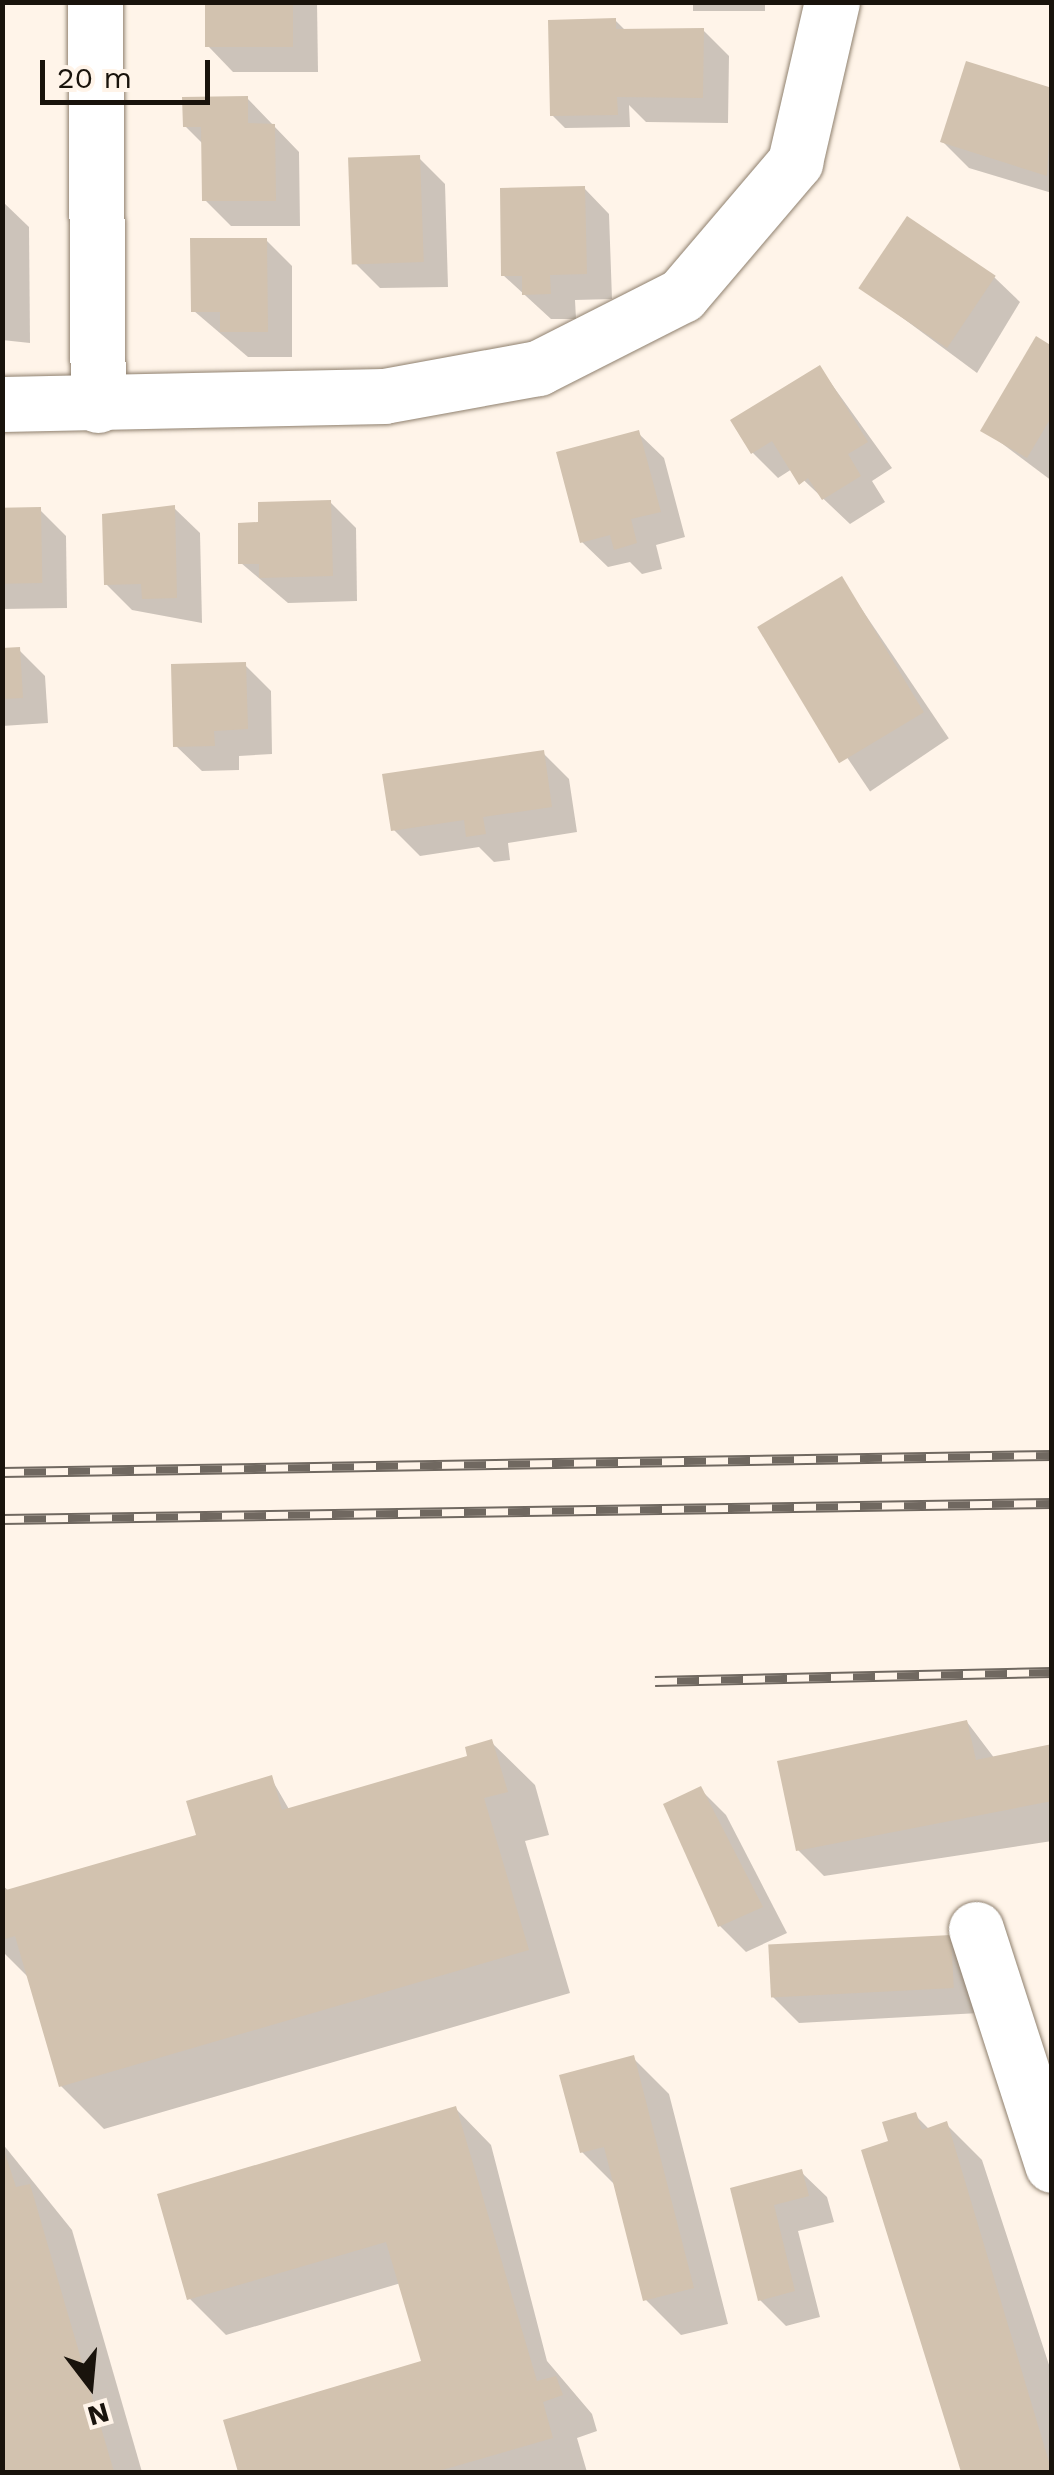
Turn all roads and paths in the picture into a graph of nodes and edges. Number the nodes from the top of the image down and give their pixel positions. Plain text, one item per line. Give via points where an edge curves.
1 (95, 2) edge
2 (832, 2) edge
3 (2, 404) edge
4 (98, 404) junction
5 (976, 1929) dead end
6 (1052, 2165) edge

1 - 4 street
2 - 4 street via 795,162 682,295 538,368 384,396
3 - 4 street
5 - 6 street

